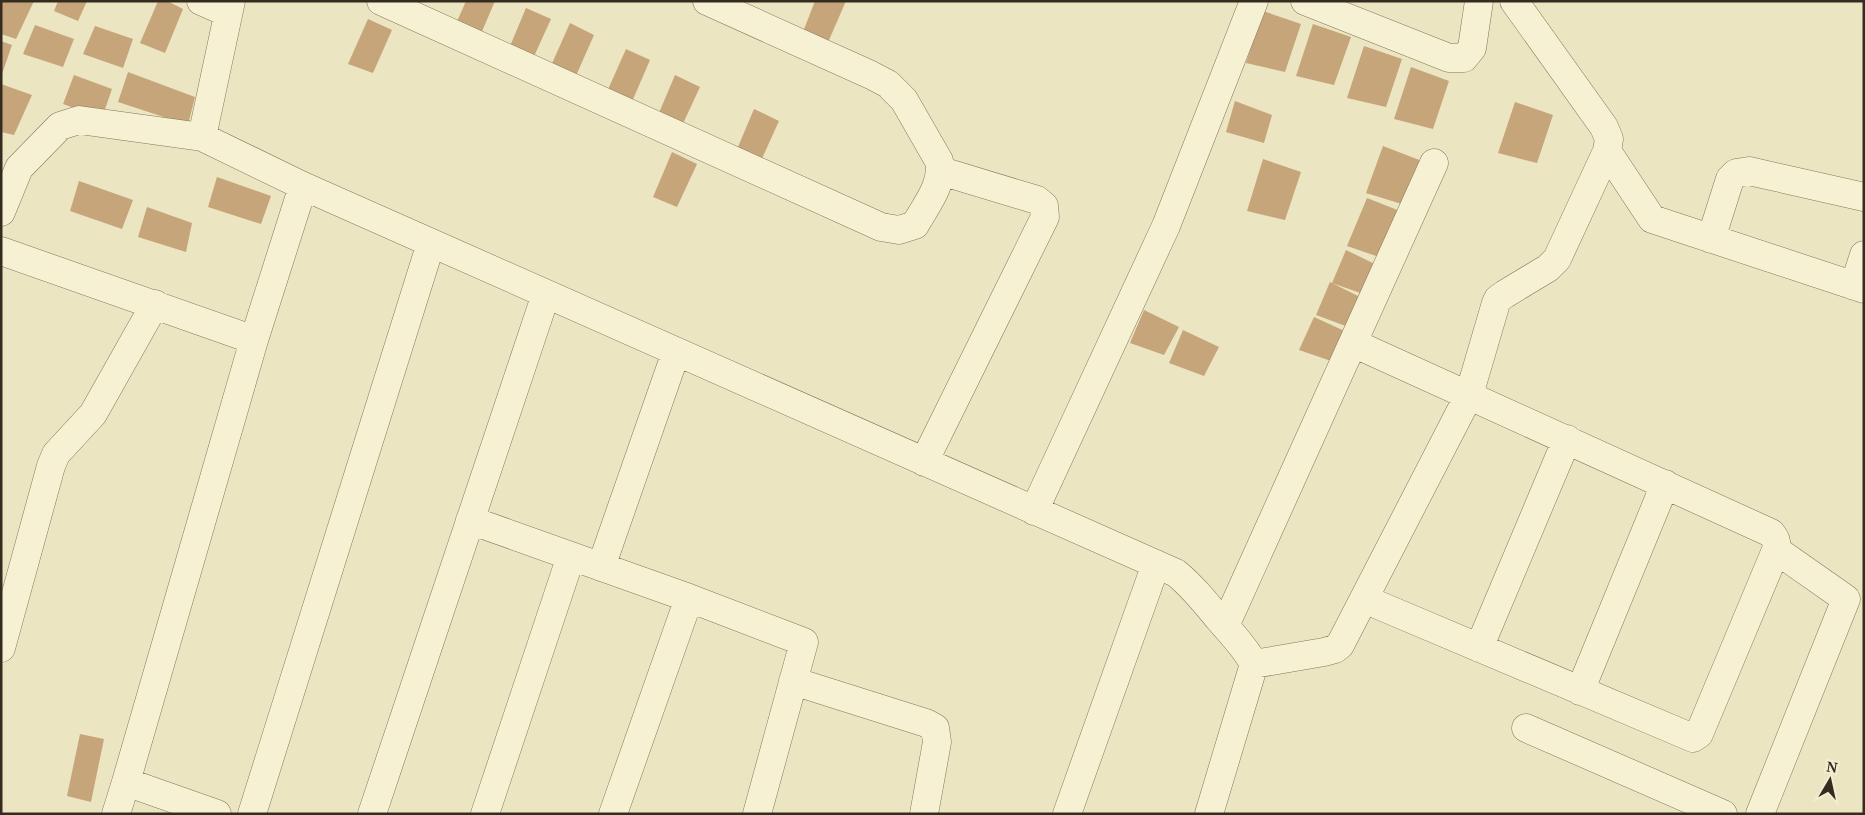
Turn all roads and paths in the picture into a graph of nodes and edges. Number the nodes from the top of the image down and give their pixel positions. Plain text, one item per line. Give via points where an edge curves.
1 (201, 1) edge
2 (381, 1) edge
3 (707, 1) edge
4 (1254, 1) edge
5 (1306, 1) edge
6 (1479, 1) edge
7 (1514, 1) edge
8 (229, 7) edge
9 (202, 137) junction
10 (1607, 151) junction
11 (1434, 163) dead end
12 (941, 171) junction
13 (303, 186) junction
14 (1864, 197) edge
15 (1, 212) edge
16 (1711, 239) junction
17 (431, 243) junction
18 (1, 251) edge
19 (1864, 255) edge
20 (1859, 288) edge
21 (546, 294) junction
22 (155, 304) junction
23 (254, 340) junction
24 (1353, 343) junction
25 (676, 352) junction
26 (1469, 394) junction
27 (1567, 439) junction
28 (924, 462) junction
29 (1665, 484) junction
30 (1034, 511) junction
31 (470, 520) junction
32 (1776, 550) junction
33 (571, 556) junction
34 (1156, 564) junction
35 (601, 567) junction
36 (689, 598) junction
37 (1364, 599) junction
38 (1855, 602) edge
39 (1225, 626) junction
40 (1, 648) edge
41 (1478, 648) junction
42 (1254, 664) junction
43 (793, 681) junction
44 (1580, 692) junction
45 (1526, 728) dead end
46 (126, 782) junction
47 (116, 814) edge
48 (218, 814) edge
49 (252, 814) edge
50 (372, 814) edge
51 (485, 814) edge
52 (613, 814) edge
53 (757, 814) edge
54 (924, 814) edge
55 (1067, 814) edge
56 (1210, 814) edge
57 (1723, 814) edge
58 (1760, 814) edge

1 - 8 street
2 - 12 street via 881,227 899,230 916,225
3 - 12 street via 888,84 904,100
4 - 30 street via 1166,226
5 - 6 street via 1449,58 1464,58 1472,48
7 - 10 street via 1604,127 1609,139
8 - 9 street
9 - 13 street
9 - 15 street via 79,120 68,122 60,126 19,168
10 - 16 street via 1652,219
10 - 26 street via 1557,259 1548,268 1498,298
11 - 24 street
12 - 28 street via 1037,200 1044,206 1045,217
13 - 17 street
13 - 23 street
14 - 16 street via 1748,170 1736,173 1730,179
16 - 20 street
17 - 21 street
17 - 49 street
18 - 22 street
19 - 20 street
21 - 25 street
21 - 31 street
22 - 23 street
22 - 40 street via 93,414 56,454
23 - 46 street
24 - 26 street
24 - 39 street
25 - 28 street
25 - 35 street
26 - 27 street
26 - 37 street
27 - 29 street
27 - 41 street
28 - 30 street
29 - 32 street via 1771,533 1776,538
29 - 44 street
30 - 34 street
31 - 33 street
31 - 50 street
32 - 38 street
32 - 44 street via 1699,734 1693,738
33 - 35 street
33 - 51 street
34 - 39 street via 1187,582
34 - 55 street
35 - 36 street
36 - 43 street via 804,642
36 - 52 street
37 - 41 street
37 - 42 street via 1335,649
38 - 58 street
39 - 42 street
41 - 44 street
42 - 56 street
43 - 53 street
43 - 54 street via 935,728 937,742
45 - 57 street
46 - 47 street
46 - 48 street

